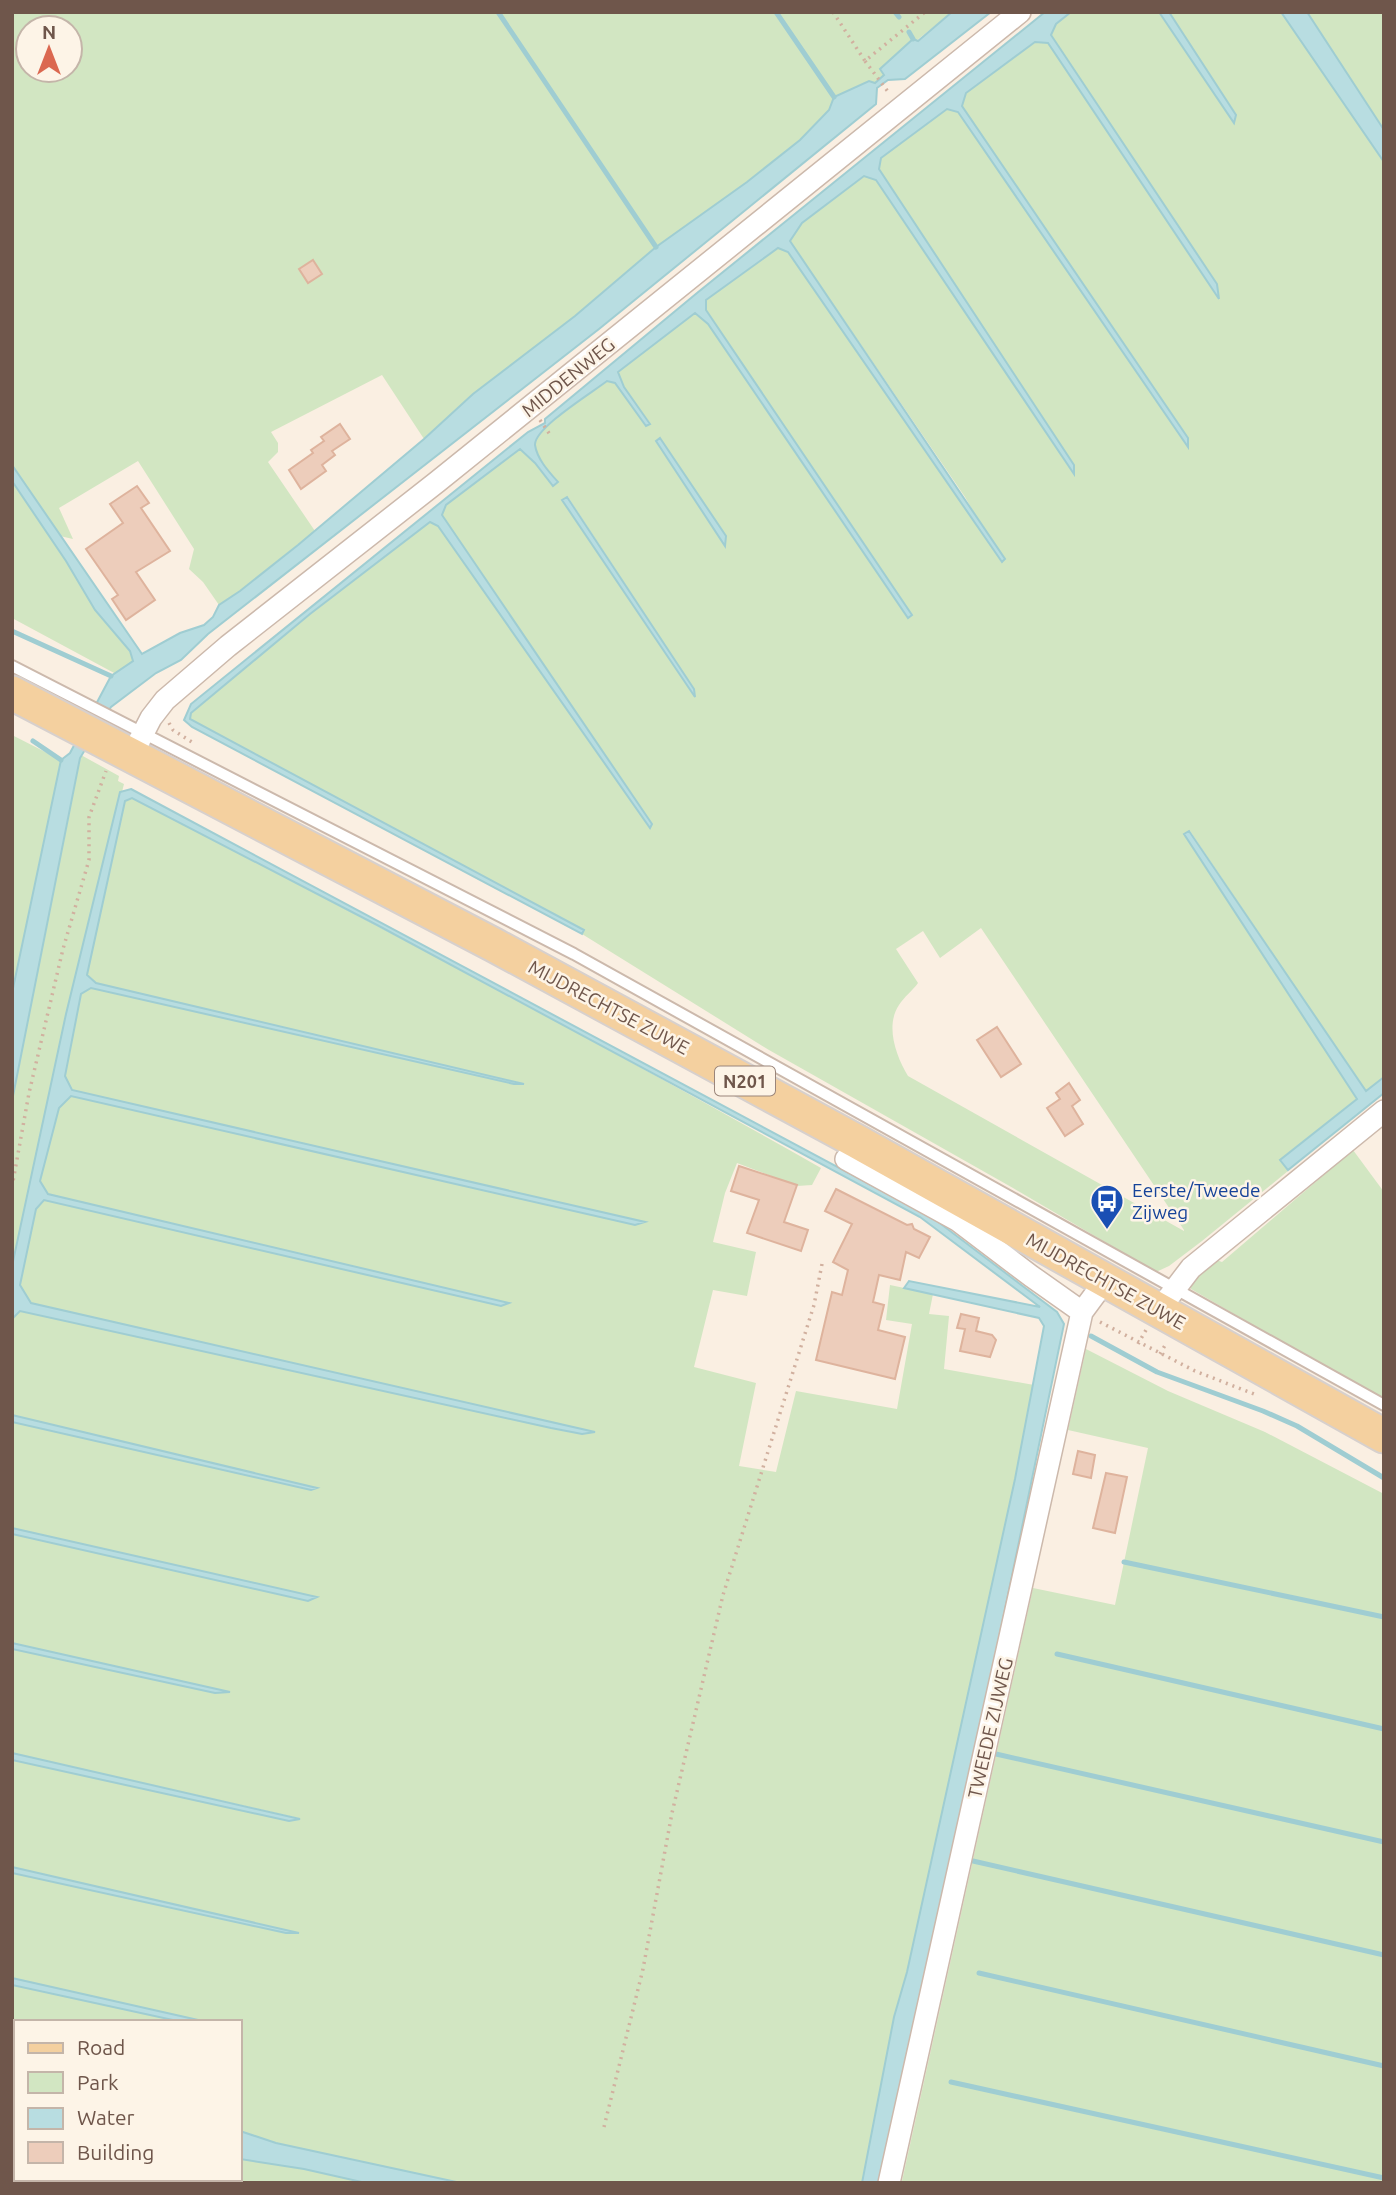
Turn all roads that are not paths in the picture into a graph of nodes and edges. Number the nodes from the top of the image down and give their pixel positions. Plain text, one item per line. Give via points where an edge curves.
1 (1020, 12) edge
2 (12, 666) edge
3 (12, 693) edge
4 (77, 711) junction
5 (138, 744) junction
6 (1384, 1111) edge
7 (846, 1159) dead end
8 (1105, 1281) junction
9 (1166, 1298) junction
10 (1082, 1312) junction
11 (1384, 1405) edge
12 (1384, 1436) edge
13 (889, 2183) edge

1 - 5 street, MIDDENWEG via 228,646 166,700
2 - 4 lane, MIJDRECHTSE ZUWE
3 - 4 main road, MIJDRECHTSE ZUWE / N201
4 - 5 main road, MIJDRECHTSE ZUWE / N201
5 - 8 main road, MIJDRECHTSE ZUWE / N201
5 - 9 lane, MIJDRECHTSE ZUWE via 574,954
6 - 9 street via 1191,1268
7 - 10 street, MIJDRECHTSE ZUWE via 957,1220
8 - 9 main road, MIJDRECHTSE ZUWE / N201
8 - 10 street, TWEEDE ZIJWEG
9 - 11 lane, MIJDRECHTSE ZUWE
9 - 12 main road, MIJDRECHTSE ZUWE / N201
10 - 13 street, TWEEDE ZIJWEG

